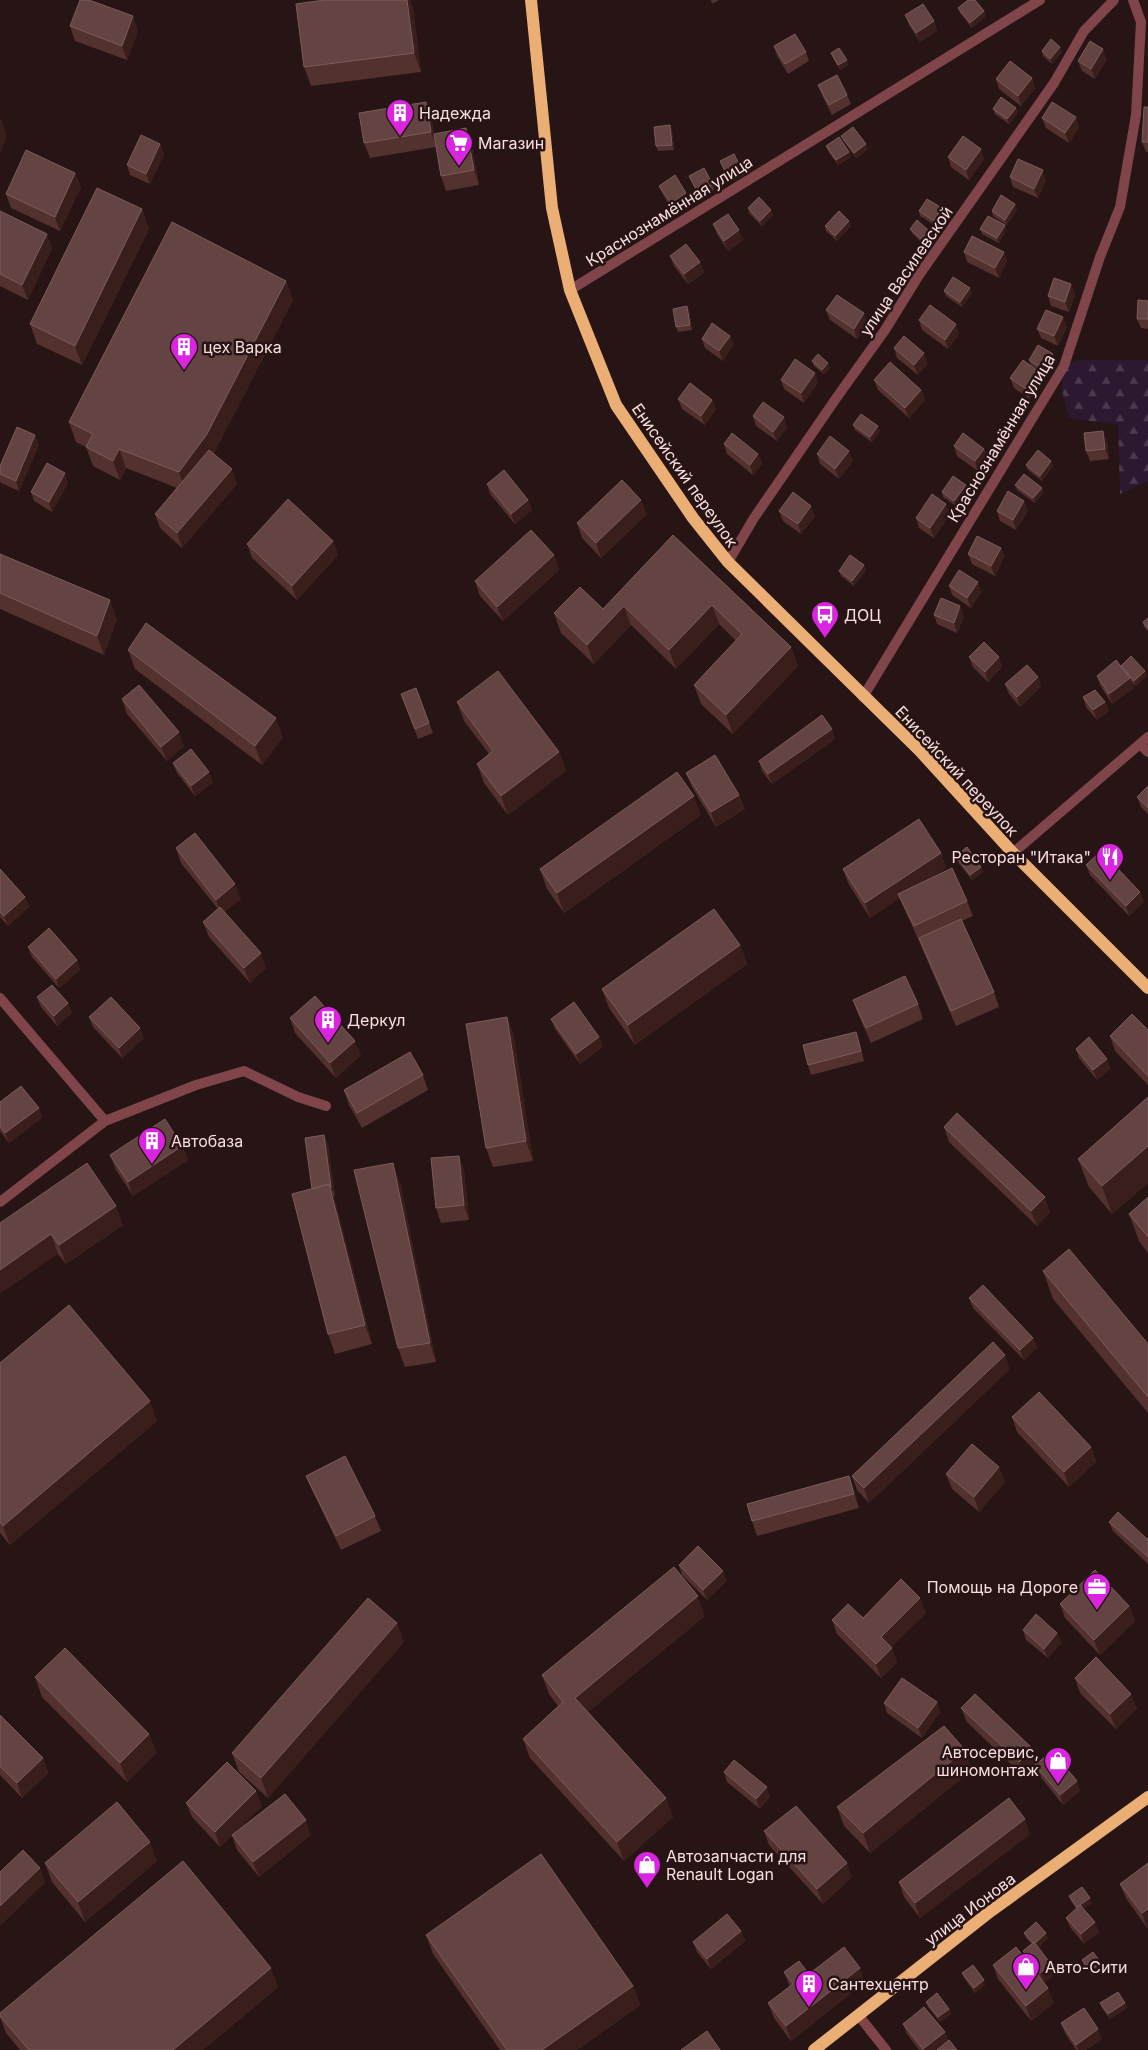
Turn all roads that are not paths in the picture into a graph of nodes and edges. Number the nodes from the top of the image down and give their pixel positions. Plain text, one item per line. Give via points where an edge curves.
1 (1040, 0) edge
2 (1114, 0) edge
3 (1133, 0) edge
4 (534, 1) edge
5 (570, 290) junction
6 (728, 562) junction
7 (863, 696) junction
8 (1146, 745) edge
9 (1013, 853) junction
10 (1148, 988) edge
11 (0, 998) edge
12 (326, 1106) dead end
13 (106, 1121) junction
14 (0, 1202) edge
15 (1148, 1797) edge
16 (859, 2016) junction
17 (814, 2050) edge
18 (886, 2050) edge

1 - 5 street, Краснознамённая улица
2 - 6 street, улица Василевской via 1084,31 1054,83 919,275 885,330 754,518
3 - 7 street, Краснознамённая улица via 1141,22 1136,115 1120,207 1064,366
4 - 5 main road, Енисейский переулок via 552,208
5 - 6 main road, Енисейский переулок via 616,405 693,518
6 - 7 main road, Енисейский переулок
7 - 9 main road, Енисейский переулок via 920,751
8 - 9 street
9 - 10 main road, Енисейский переулок
11 - 13 street
12 - 13 street via 298,1097 244,1070 196,1085
13 - 14 street
15 - 16 main road, улица Ионова via 987,1914
16 - 17 main road, улица Ионова
16 - 18 street

